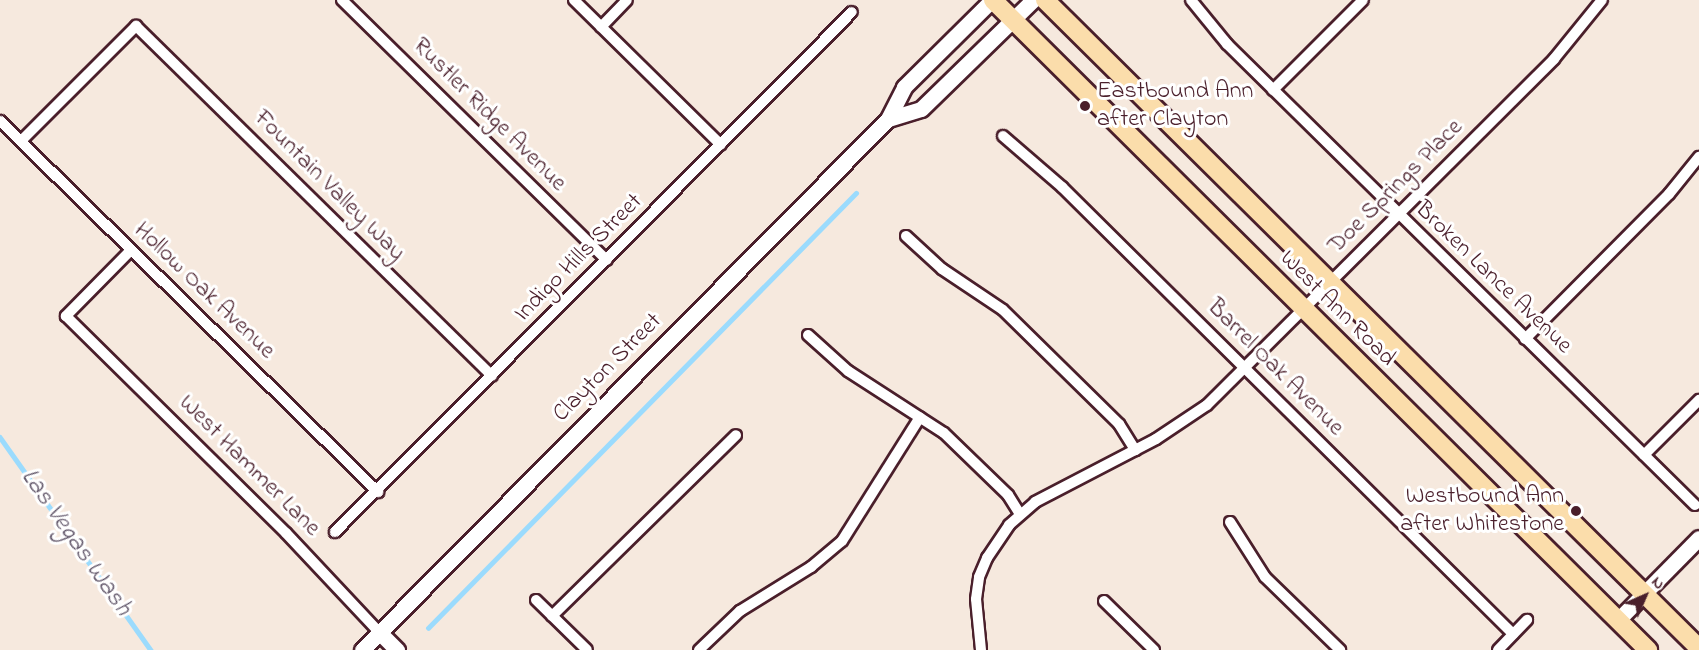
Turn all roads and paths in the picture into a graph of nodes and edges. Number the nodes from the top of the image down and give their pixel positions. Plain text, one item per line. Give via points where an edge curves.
1 (342, 0) edge
2 (574, 0) edge
3 (627, 0) edge
4 (993, 0) edge
5 (1033, 0) edge
6 (1045, 0) edge
7 (1191, 0) edge
8 (1363, 0) edge
9 (1602, 0) edge
10 (852, 12) dead end
11 (1012, 19) junction
12 (601, 27) junction
13 (1272, 90) junction
14 (888, 119) junction
15 (0, 120) edge
16 (1003, 136) dead end
17 (21, 141) junction
18 (721, 144) junction
19 (1699, 157) edge
20 (1399, 215) junction
21 (906, 236) dead end
22 (131, 250) junction
23 (607, 260) junction
24 (1331, 282) junction
25 (1303, 309) junction
26 (808, 335) dead end
27 (1525, 339) junction
28 (1245, 369) junction
29 (492, 376) junction
30 (1699, 400) edge
31 (920, 417) junction
32 (736, 435) dead end
33 (1135, 450) junction
34 (1644, 455) junction
35 (378, 492) junction
36 (1695, 505) dead end
37 (1020, 514) junction
38 (1230, 522) dead end
39 (335, 532) dead end
40 (1699, 538) edge
41 (1644, 594) junction
42 (536, 600) dead end
43 (1104, 601) dead end
44 (552, 616) junction
45 (1527, 620) dead end
46 (1618, 620) junction
47 (378, 631) junction
48 (1513, 634) junction
49 (1699, 648) edge
50 (362, 650) edge
51 (398, 650) edge
52 (587, 650) edge
53 (699, 650) edge
54 (981, 650) edge
55 (1154, 650) edge
56 (1340, 650) edge
57 (1498, 650) edge
58 (1648, 650) edge

1 - 23 street, Rustler Ridge Avenue
2 - 12 street
3 - 12 street
4 - 11 main road, West Ann Road
4 - 14 street, Clayton Street via 903,87
5 - 11 street, Clayton Street
6 - 24 main road, West Ann Road
7 - 13 street, Broken Lance Avenue
8 - 13 street
9 - 20 street, Doe Springs Place via 1554,59
10 - 18 street, Indigo Hills Street
11 - 14 street, Clayton Street via 921,110
11 - 25 main road, West Ann Road
12 - 18 street
13 - 20 street, Broken Lance Avenue
14 - 47 street, Clayton Street
15 - 17 street, Hollow Oak Avenue
16 - 28 street, Barrel Oak Avenue via 1062,187
17 - 22 street, Hollow Oak Avenue
17 - 29 street, Fountain Valley Way via 136,26
18 - 23 street, Indigo Hills Street
19 - 27 street via 1669,194
20 - 24 street, Doe Springs Place
20 - 27 street, Broken Lance Avenue
21 - 33 street via 942,269 1004,310 1119,424
22 - 35 street, Hollow Oak Avenue
22 - 47 street, West Hammer Lane via 66,316 286,532
23 - 29 street, Indigo Hills Street
24 - 25 street, Doe Springs Place
24 - 41 main road, West Ann Road
25 - 28 street, Doe Springs Place
25 - 46 main road, West Ann Road
26 - 31 street via 848,371
27 - 34 street, Broken Lance Avenue
28 - 33 street, Doe Springs Place via 1186,421
28 - 48 street, Barrel Oak Avenue
29 - 35 street, Indigo Hills Street
30 - 34 street
31 - 37 street via 944,433 1008,495
31 - 53 street via 842,541 804,572 740,610
32 - 44 street
33 - 37 street, Doe Springs Place
34 - 36 street, Broken Lance Avenue
35 - 39 street, Indigo Hills Street
37 - 54 street, Doe Springs Place via 987,558 976,599
38 - 56 street via 1266,577
40 - 41 street
41 - 46 street
41 - 49 main road, West Ann Road
42 - 44 street
43 - 55 street
44 - 52 street
45 - 48 street
46 - 58 main road, West Ann Road
47 - 50 street, Clayton Street
47 - 51 street, West Hammer Lane
48 - 57 street

